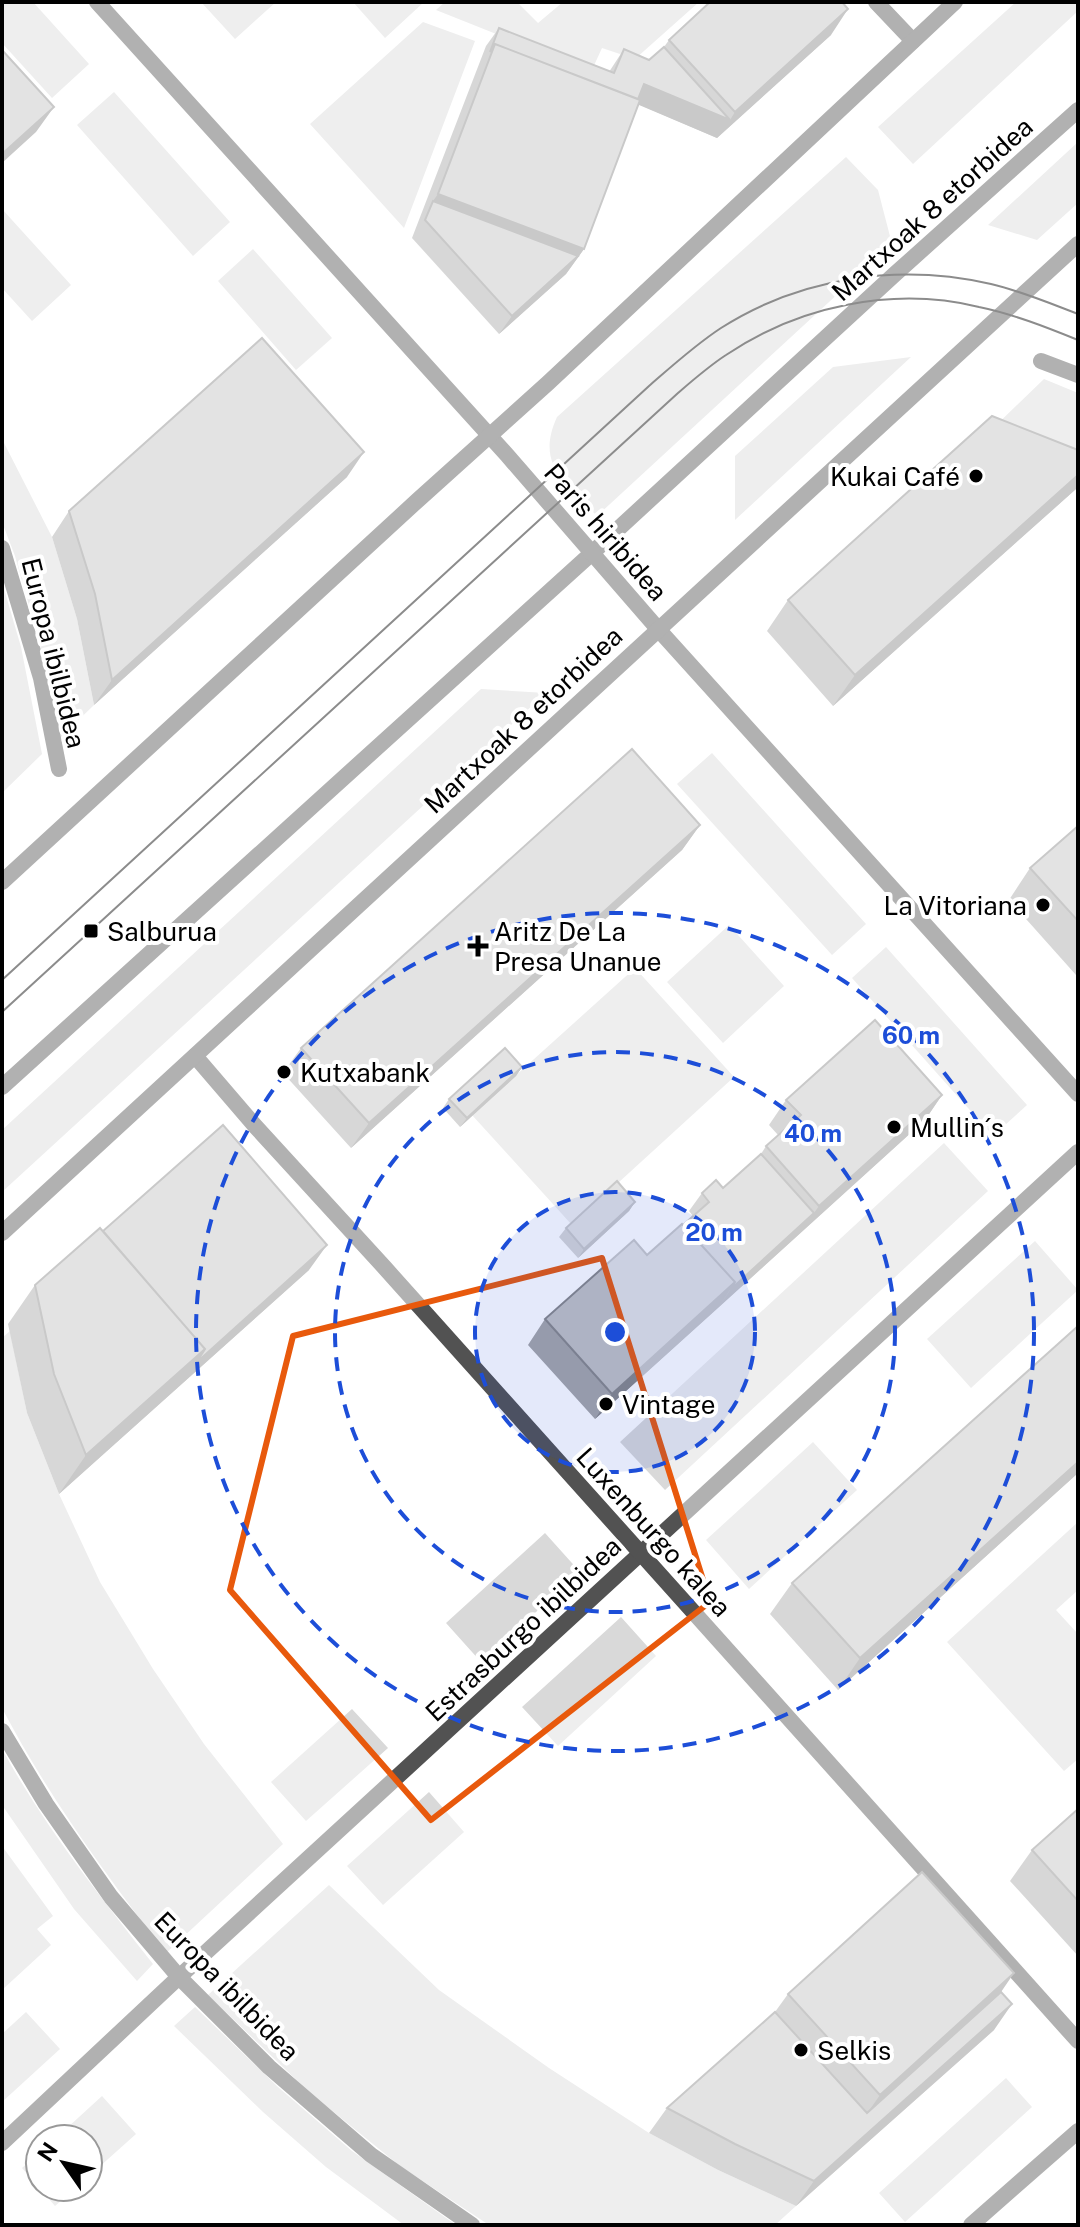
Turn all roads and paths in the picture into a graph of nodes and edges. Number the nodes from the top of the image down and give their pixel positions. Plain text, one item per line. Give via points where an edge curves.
1 (97, 2) edge
2 (876, 2) edge
3 (955, 2) edge
4 (913, 41) junction
5 (1078, 110) edge
6 (1078, 244) edge
7 (1041, 361) dead end
8 (1078, 375) edge
9 (488, 435) junction
10 (2, 548) edge
11 (592, 553) junction
12 (658, 629) junction
13 (59, 769) dead end
14 (2, 882) edge
15 (195, 1056) junction
16 (2, 1087) edge
17 (1078, 1094) edge
18 (1078, 1152) edge
19 (2, 1233) edge
20 (641, 1553) junction
21 (2, 1731) edge
22 (179, 1977) junction
23 (1078, 2041) edge
24 (1078, 2131) edge
25 (2, 2143) edge
26 (472, 2225) edge
27 (971, 2225) edge

1 - 9 street, Paris hiribidea
2 - 4 street
3 - 4 street
4 - 9 street
5 - 11 street, Martxoak 8 etorbidea
6 - 12 street, Martxoak 8 etorbidea
7 - 8 street
9 - 11 street, Paris hiribidea
9 - 14 street
10 - 13 street, Europa ibilbidea via 41,678
11 - 12 street, Paris hiribidea
11 - 16 street, Martxoak 8 etorbidea
12 - 15 street, Martxoak 8 etorbidea
12 - 17 street, Paris hiribidea
15 - 19 street, Martxoak 8 etorbidea
15 - 20 street, Luxenburgo kalea
18 - 20 street, Estrasburgo ibilbidea
20 - 22 street, Estrasburgo ibilbidea
20 - 23 street, Luxenburgo kalea
21 - 22 street, Europa ibilbidea via 111,1897
22 - 25 street, Estrasburgo ibilbidea
22 - 26 street, Europa ibilbidea via 269,2067 371,2155
24 - 27 street

